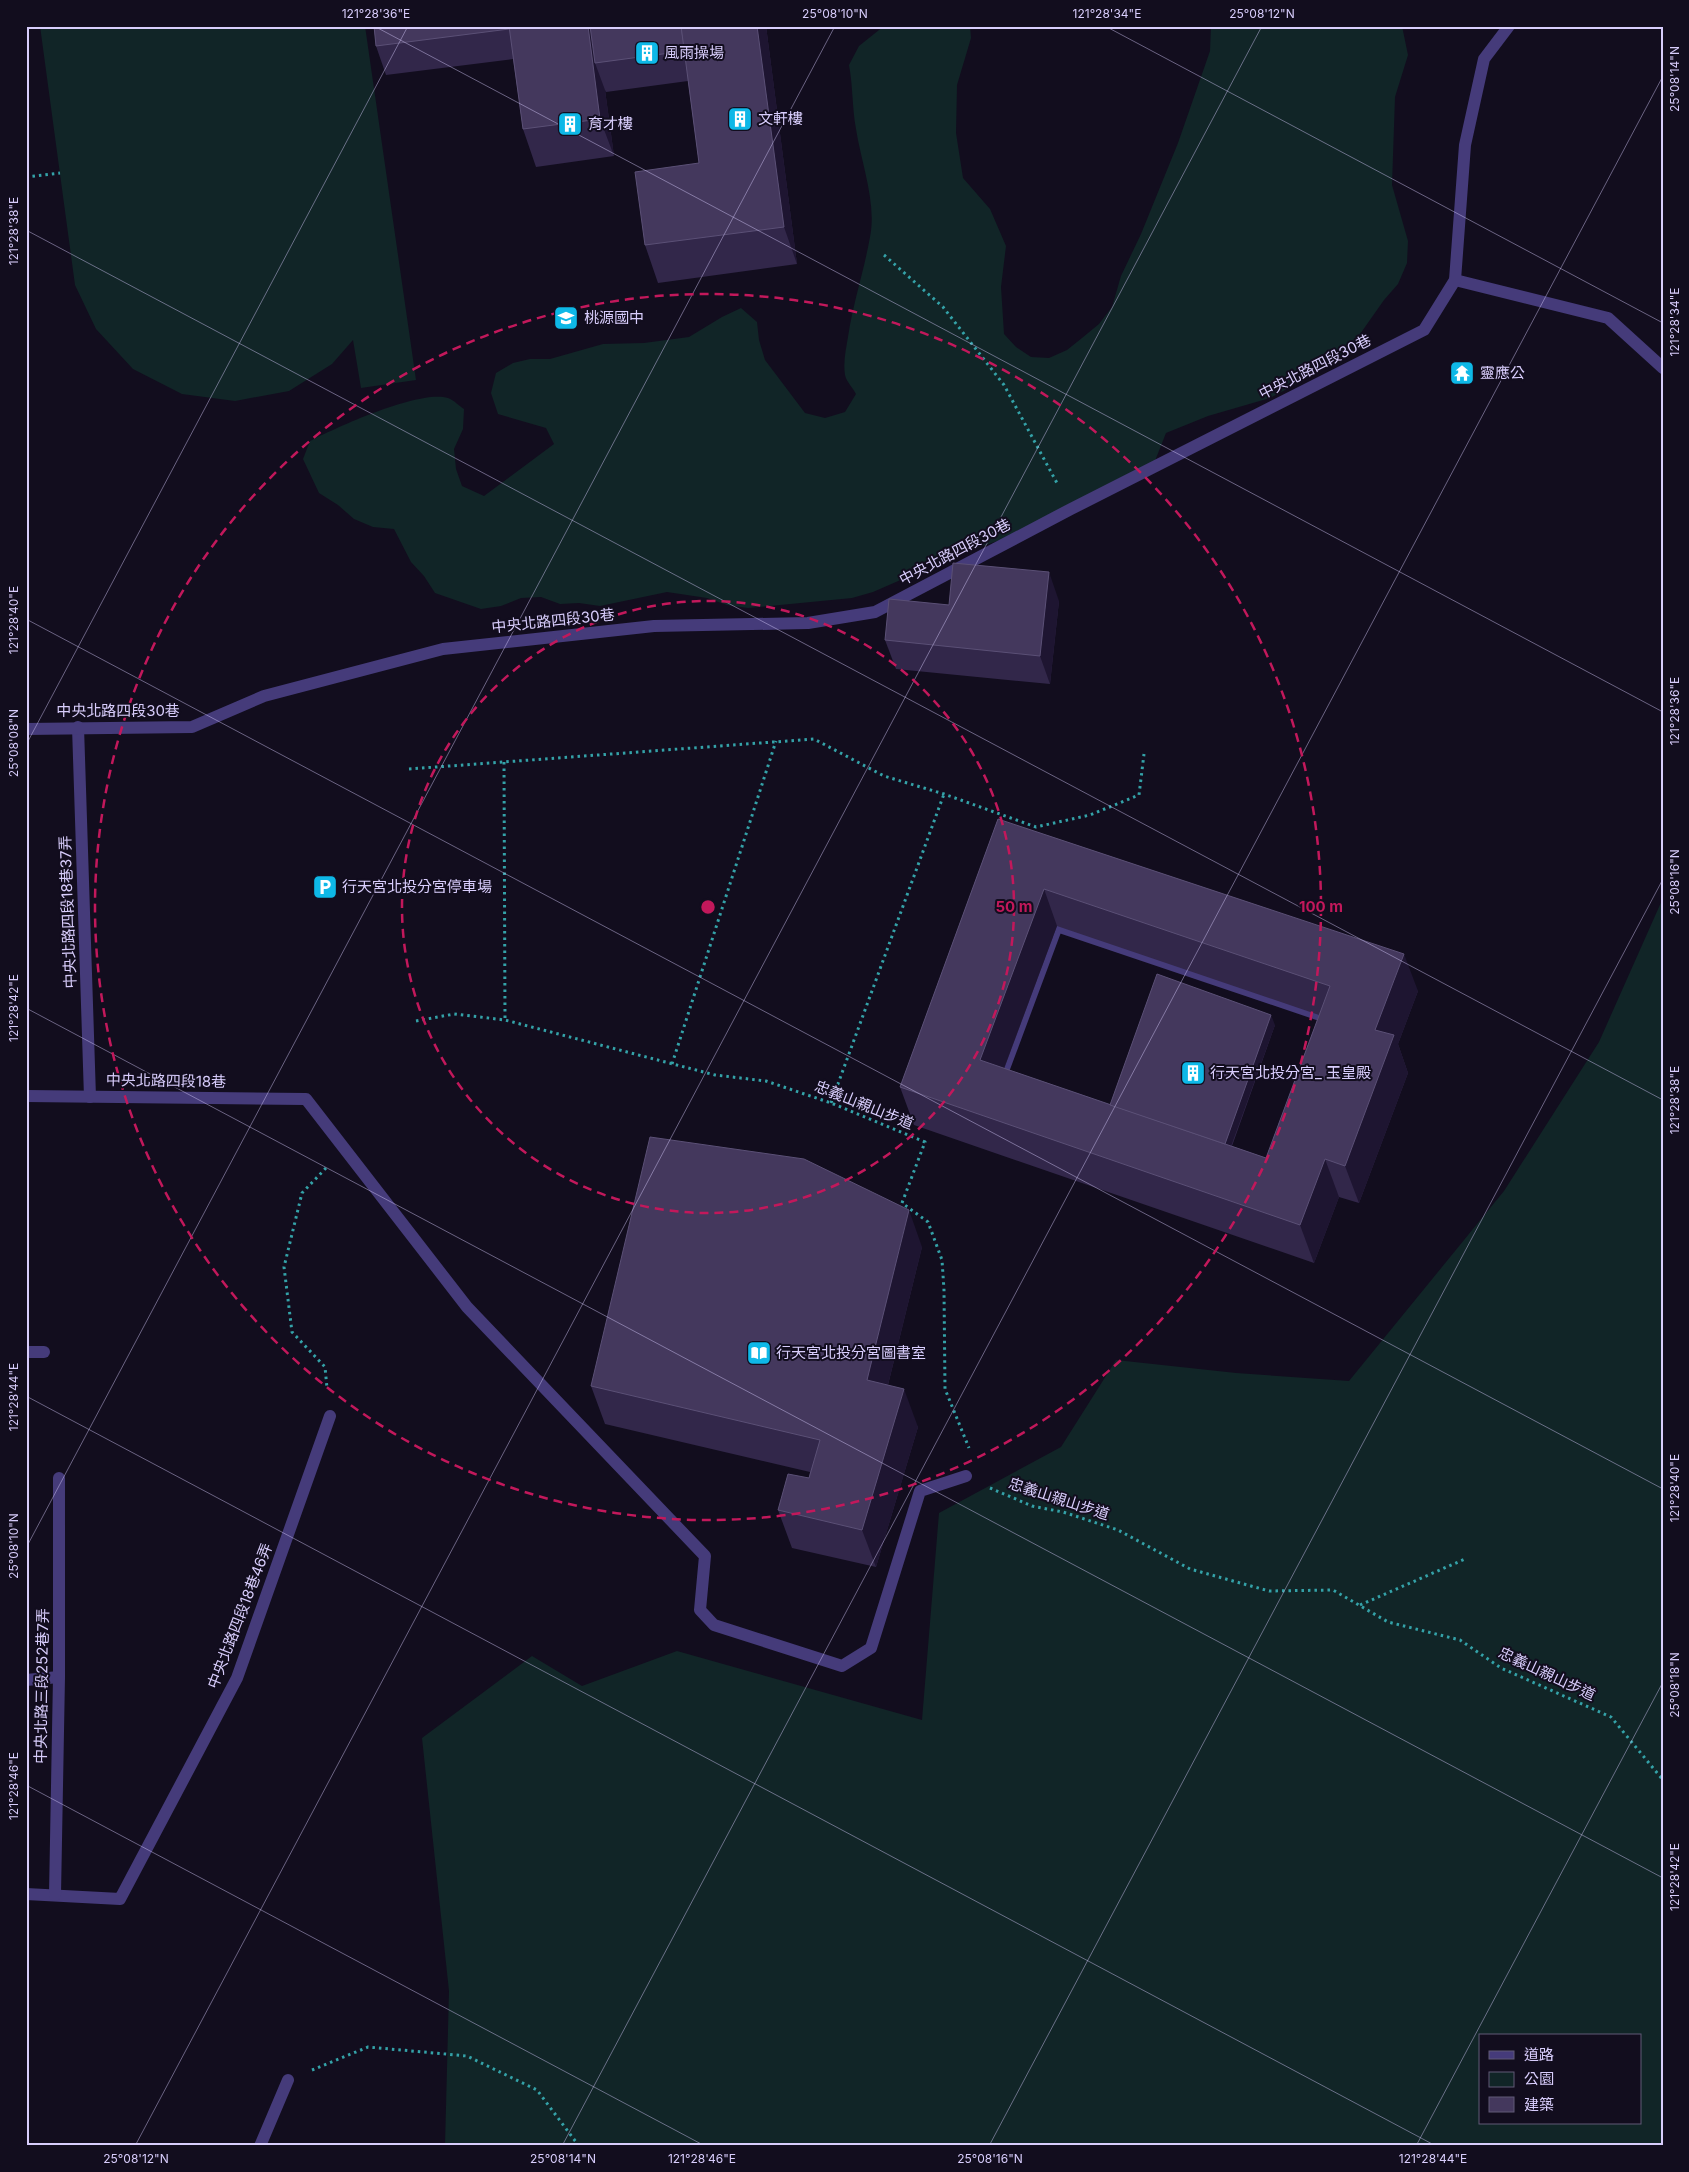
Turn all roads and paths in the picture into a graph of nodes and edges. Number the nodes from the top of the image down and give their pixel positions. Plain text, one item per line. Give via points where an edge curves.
1 (1509, 26) edge
2 (60, 173) dead end
3 (26, 177) edge
4 (884, 255) dead end
5 (1455, 280) junction
6 (1663, 368) edge
7 (1071, 509) junction
8 (78, 727) junction
9 (26, 729) edge
10 (776, 741) junction
11 (1144, 754) dead end
12 (504, 762) junction
13 (409, 769) dead end
14 (944, 794) junction
15 (505, 1020) junction
16 (416, 1021) dead end
17 (1344, 1023) joint
18 (672, 1064) junction
19 (26, 1096) edge
20 (90, 1097) junction
21 (831, 1103) junction
22 (344, 1149) junction
23 (26, 1352) edge
24 (44, 1352) dead end
25 (330, 1416) joint
26 (966, 1476) junction
27 (59, 1478) dead end
28 (1466, 1559) dead end
29 (1359, 1605) junction
30 (59, 1677) junction
31 (26, 1680) edge
32 (1663, 1780) edge
33 (26, 1894) edge
34 (56, 1895) junction
35 (288, 2080) joint
36 (260, 2146) edge
37 (579, 2146) edge

1 - 5 street, 中央北路四段30巷 via 1484,59 1465,145
2 - 3 path
4 - 7 path via 942,307 1004,385
5 - 6 street via 1608,318
5 - 7 street, 中央北路四段30巷 via 1424,330
7 - 8 street, 中央北路四段30巷 via 875,612 808,623 654,626 443,649 264,696 192,727
8 - 9 street, 中央北路四段30巷
8 - 20 street, 中央北路四段18巷37弄
10 - 12 path
10 - 14 path via 814,738 884,776
10 - 18 path
11 - 14 path via 1139,795 1090,815 1036,828
12 - 13 path
12 - 15 path
14 - 21 path
15 - 16 path, 忠義山親山步道 via 454,1014
15 - 18 path, 忠義山親山步道
17 - 17 street via 1279,1195 993,1098 1057,926
18 - 21 path, 忠義山親山步道 via 715,1075 766,1081
19 - 20 street, 中央北路四段18巷
20 - 22 street, 中央北路四段18巷 via 306,1099
21 - 26 path, 忠義山親山步道 via 925,1142 902,1203 928,1222 942,1260 945,1389 970,1450
22 - 25 path via 302,1192 284,1268 292,1332 325,1367
22 - 26 street via 467,1307 705,1556 700,1610 714,1626 842,1666 849,1662 871,1648 920,1491
23 - 24 street
25 - 34 street, 中央北路四段18巷46弄 via 237,1678 120,1899
26 - 29 path, 忠義山親山步道 via 1024,1503 1118,1530 1190,1569 1269,1591 1333,1590
27 - 30 street, 中央北路三段252巷7弄
28 - 29 path
29 - 32 path, 忠義山親山步道 via 1388,1622 1460,1640 1501,1668 1611,1717
30 - 31 street
30 - 34 street, 中央北路三段252巷7弄
33 - 34 street
35 - 36 street
35 - 37 path via 368,2047 467,2056 537,2090

